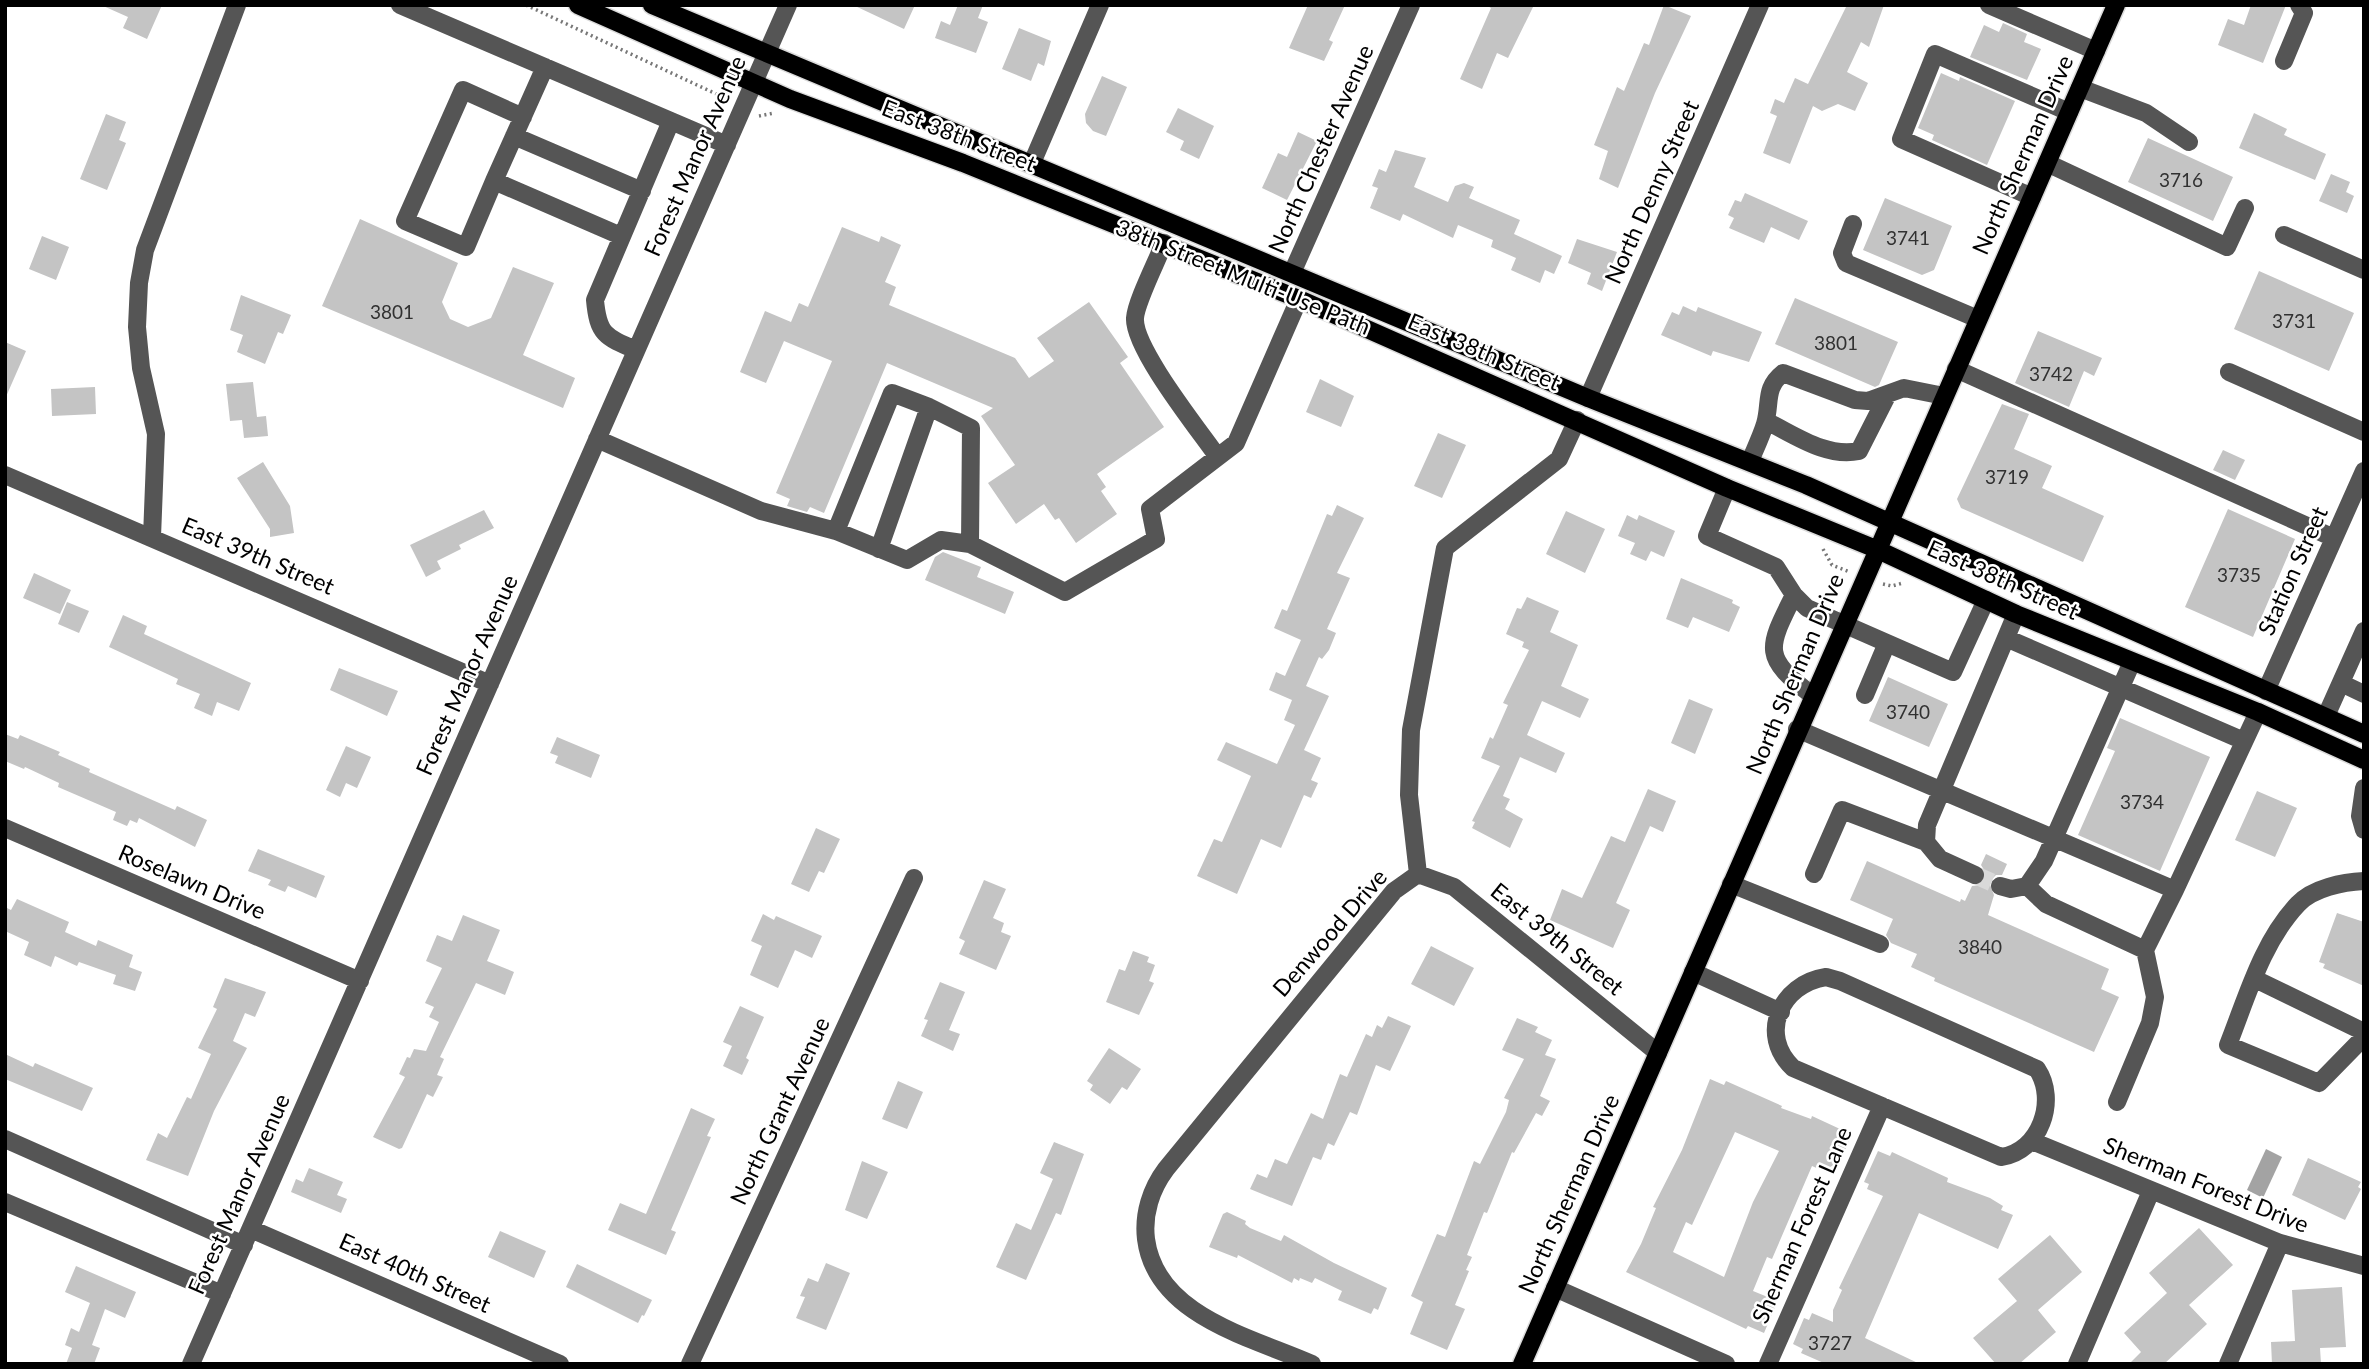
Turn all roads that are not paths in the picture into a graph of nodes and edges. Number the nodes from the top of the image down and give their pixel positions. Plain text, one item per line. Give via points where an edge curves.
1 (237, 5) edge
2 (400, 5) edge
3 (578, 5) edge
4 (652, 5) edge
5 (788, 5) edge
6 (1100, 5) edge
7 (1411, 5) edge
8 (1760, 5) edge
9 (1989, 5) edge
10 (2116, 5) edge
11 (2299, 5) edge
12 (2096, 51) junction
13 (767, 55) junction
14 (2284, 61) dead end
15 (545, 67) junction
16 (754, 84) junction
17 (2080, 88) junction
18 (2069, 112) junction
19 (523, 117) junction
20 (671, 121) junction
21 (514, 136) junction
22 (2189, 142) dead end
23 (727, 145) junction
24 (1032, 163) junction
25 (2048, 163) junction
26 (494, 181) junction
27 (642, 191) junction
28 (2032, 197) junction
29 (2245, 208) dead end
30 (1853, 224) dead end
31 (2284, 235) dead end
32 (621, 236) junction
33 (1164, 243) junction
34 (2364, 270) edge
35 (1293, 273) junction
36 (1299, 299) junction
37 (1978, 319) junction
38 (636, 350) junction
39 (1956, 369) junction
40 (2229, 372) dead end
41 (1888, 394) junction
42 (1944, 396) junction
43 (1588, 398) junction
44 (929, 407) junction
45 (1577, 420) junction
46 (1766, 421) junction
47 (2364, 432) edge
48 (597, 439) junction
49 (1217, 456) junction
50 (1750, 461) junction
51 (2364, 471) edge
52 (5, 475) edge
53 (1727, 488) junction
54 (1888, 521) junction
55 (836, 531) junction
56 (152, 537) junction
57 (2334, 538) junction
58 (970, 544) junction
59 (879, 549) junction
60 (1876, 549) junction
61 (1794, 595) junction
62 (1986, 600) junction
63 (2016, 614) junction
64 (1843, 624) junction
65 (2364, 631) edge
66 (2006, 638) junction
67 (1887, 643) junction
68 (2132, 662) junction
69 (2341, 683) junction
70 (490, 684) junction
71 (2121, 688) junction
72 (2266, 691) junction
73 (2364, 694) edge
74 (1812, 695) junction
75 (1865, 695) dead end
76 (2258, 712) junction
77 (2326, 716) junction
78 (1797, 729) junction
79 (2364, 734) edge
80 (2244, 741) junction
81 (2364, 760) edge
82 (2364, 788) edge
83 (1942, 791) junction
84 (5, 828) edge
85 (2364, 830) edge
86 (2055, 839) junction
87 (1926, 842) junction
88 (1418, 874) junction
89 (1815, 874) dead end
90 (1975, 874) tunnel mouth
91 (914, 878) dead end
92 (2364, 881) edge
93 (1731, 884) junction
94 (2000, 886) tunnel mouth
95 (2027, 886) junction
96 (2175, 890) junction
97 (1880, 944) dead end
98 (2146, 950) junction
99 (1693, 972) junction
100 (2255, 979) junction
101 (360, 981) junction
102 (1781, 1012) junction
103 (2364, 1035) edge
104 (1658, 1053) junction
105 (2117, 1101) dead end
106 (1882, 1106) junction
107 (5, 1139) edge
108 (2032, 1141) junction
109 (2151, 1191) junction
110 (5, 1202) edge
111 (247, 1237) junction
112 (2280, 1243) junction
113 (2364, 1266) edge
114 (1555, 1288) junction
115 (222, 1294) junction
116 (191, 1364) edge
117 (560, 1364) edge
118 (690, 1364) edge
119 (1312, 1364) edge
120 (1522, 1364) edge
121 (1726, 1364) edge
122 (1768, 1364) edge
123 (2077, 1364) edge
124 (2228, 1364) edge

1 - 56 street via 140,272 138,349 156,434
2 - 15 street
3 - 16 main road, East 38th Street
4 - 13 main road, East 38th Street
5 - 13 street, Forest Manor Avenue
6 - 24 street
7 - 35 street, North Chester Avenue
8 - 43 street, North Denny Street
9 - 12 street
10 - 12 main road, North Sherman Drive
11 - 14 street via 2304,13
12 - 17 main road, North Sherman Drive
13 - 16 street, Forest Manor Avenue
13 - 24 main road, East 38th Street
15 - 19 street
15 - 20 street
16 - 23 street, Forest Manor Avenue
16 - 33 main road, East 38th Street
17 - 18 main road, North Sherman Drive
17 - 22 street via 2147,113
18 - 25 main road, North Sherman Drive
18 - 28 street via 1935,54 1901,139
19 - 21 street
19 - 26 street via 463,90 405,221 466,247
20 - 23 street
20 - 27 street
21 - 26 street
21 - 27 street
23 - 38 street, Forest Manor Avenue
24 - 35 main road, East 38th Street
25 - 28 main road, North Sherman Drive
25 - 29 street via 2227,247
26 - 32 street
27 - 32 street
28 - 37 main road, North Sherman Drive
30 - 37 street via 1842,253 1846,263
31 - 34 street
32 - 38 street via 595,300 596,314 598,325 609,337
33 - 36 main road, East 38th Street
33 - 49 street via 1135,319 1142,344
35 - 43 main road, East 38th Street
36 - 45 main road, East 38th Street
36 - 49 street via 1236,443
37 - 39 main road, North Sherman Drive
38 - 48 street, Forest Manor Avenue
39 - 42 main road, North Sherman Drive
39 - 57 street
40 - 47 street
41 - 42 street via 1904,388
41 - 46 street via 1859,452 1826,451
41 - 46 street via 1855,400 1783,373 1766,396
42 - 54 main road, North Sherman Drive
43 - 50 main road, East 38th Street
44 - 55 street via 892,393
44 - 58 street via 971,428
44 - 59 street
45 - 53 main road, East 38th Street
45 - 88 street, Denwood Drive via 1559,459 1445,548 1411,730 1410,814
46 - 50 street
48 - 55 street via 761,510
48 - 70 street, Forest Manor Avenue
49 - 58 street via 1150,509 1156,539 1066,592
50 - 54 main road, East 38th Street
51 - 57 street, Station Street
52 - 56 street, East 39th Street
53 - 60 main road, East 38th Street
53 - 61 street via 1707,536 1776,567
54 - 60 main road, North Sherman Drive
54 - 72 main road, East 38th Street
55 - 59 street
56 - 70 street, East 39th Street
57 - 72 street, Station Street
58 - 59 street via 941,540 907,559
60 - 62 main road, East 38th Street
60 - 64 main road, North Sherman Drive
61 - 64 street via 1807,608
61 - 74 street via 1778,628 1774,659 1782,673
62 - 63 main road, East 38th Street
62 - 67 street via 1953,672
63 - 66 street
63 - 68 main road, East 38th Street
64 - 67 street
64 - 74 main road, North Sherman Drive
65 - 69 street
66 - 71 street
66 - 83 street
67 - 75 street
68 - 71 street
68 - 76 main road, East 38th Street
69 - 73 street
69 - 77 street
70 - 101 street, Forest Manor Avenue
71 - 80 street
71 - 86 street
72 - 77 main road, East 38th Street
74 - 78 main road, North Sherman Drive
76 - 80 street
76 - 81 main road, East 38th Street
77 - 79 main road, East 38th Street
78 - 83 street
78 - 93 main road, North Sherman Drive
80 - 96 street
82 - 85 street via 2360,816
83 - 86 street
83 - 87 street via 1927,825
84 - 101 street, Roselawn Drive
86 - 95 street
86 - 96 street
87 - 89 street via 1842,810
87 - 90 street via 1940,859
88 - 104 street, East 39th Street via 1454,887
88 - 119 street, Denwood Drive via 1394,891 1166,1169 1147,1212 1148,1251 1170,1292 1193,1311
91 - 118 street, North Grant Avenue
92 - 100 street via 2341,882 2300,902 2269,943
93 - 97 street
93 - 99 main road, North Sherman Drive
94 - 95 street
95 - 98 street via 2046,904
96 - 98 street
98 - 105 street via 2155,996 2150,1023
99 - 102 street
99 - 104 main road, North Sherman Drive
100 - 103 street
100 - 103 street via 2228,1045 2319,1083
101 - 111 street, Forest Manor Avenue
102 - 106 street via 1776,1045 1793,1068
102 - 108 street via 1798,986 1826,977 2030,1064 2043,1078 2047,1091 2044,1115
104 - 114 main road, North Sherman Drive
106 - 108 street via 2001,1157 2015,1154
106 - 122 street, Sherman Forest Lane
107 - 111 street, East 40th Street
108 - 109 street, Sherman Forest Drive
109 - 112 street, Sherman Forest Drive
109 - 123 street
110 - 115 street
111 - 115 street, Forest Manor Avenue
111 - 117 street, East 40th Street
112 - 113 street, Sherman Forest Drive
112 - 124 street
114 - 120 main road, North Sherman Drive
114 - 121 street
115 - 116 street, Forest Manor Avenue

